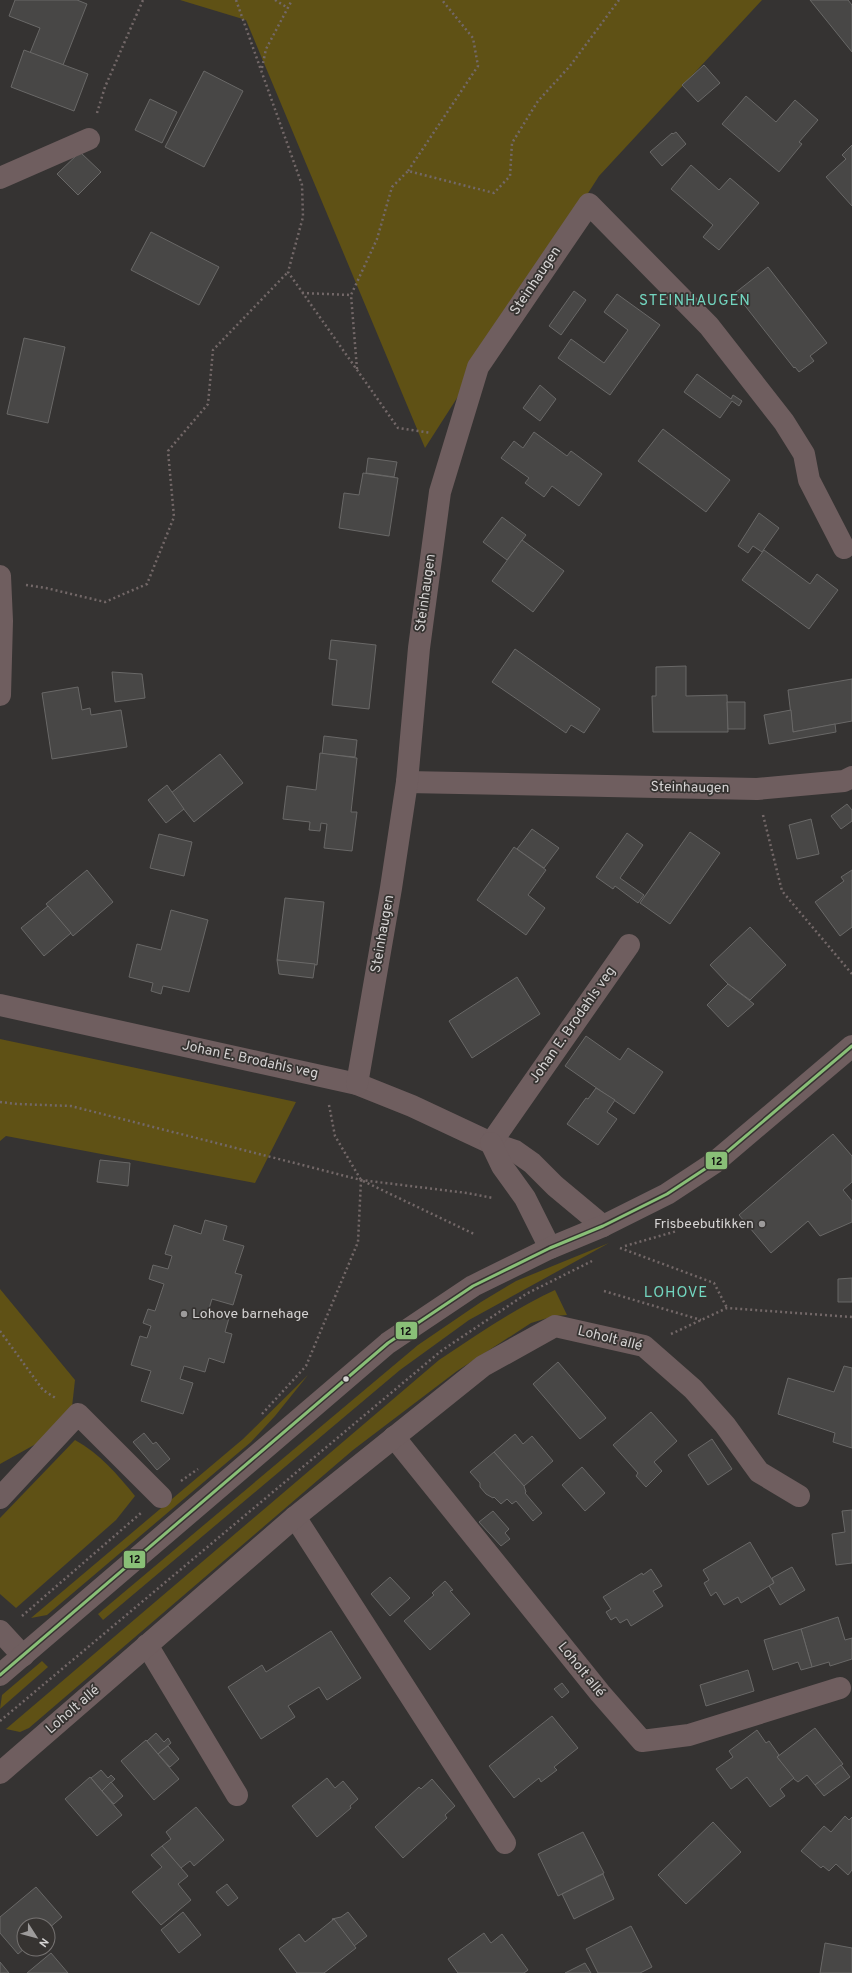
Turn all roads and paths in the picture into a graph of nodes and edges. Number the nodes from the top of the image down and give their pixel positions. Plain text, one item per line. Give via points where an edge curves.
1 (143, 0) edge
2 (236, 0) edge
3 (275, 0) edge
4 (292, 0) edge
5 (442, 0) edge
6 (619, 0) edge
7 (288, 8) junction
8 (261, 69) junction
9 (89, 139) joint
10 (408, 171) junction
11 (0, 178) edge
12 (288, 272) junction
13 (302, 293) junction
14 (351, 295) junction
15 (357, 370) junction
16 (457, 436) junction
17 (844, 548) dead end
18 (0, 579) edge
19 (0, 695) edge
20 (852, 777) edge
21 (407, 782) junction
22 (757, 789) junction
23 (629, 945) dead end
24 (852, 974) edge
25 (0, 1005) edge
26 (852, 1046) edge
27 (323, 1076) junction
28 (357, 1084) junction
29 (0, 1102) edge
30 (490, 1143) junction
31 (362, 1180) junction
32 (529, 1206) junction
33 (603, 1226) junction
34 (677, 1231) dead end
35 (474, 1234) dead end
36 (550, 1248) junction
37 (619, 1248) dead end
38 (604, 1291) dead end
39 (852, 1317) edge
40 (702, 1320) junction
41 (0, 1332) edge
42 (644, 1346) junction
43 (306, 1366) dead end
44 (78, 1414) junction
45 (394, 1437) junction
46 (799, 1496) dead end
47 (161, 1497) dead end
48 (0, 1498) edge
49 (295, 1517) junction
50 (0, 1631) edge
51 (147, 1645) junction
52 (22, 1656) junction
53 (0, 1675) edge
54 (840, 1688) dead end
55 (3, 1763) edge
56 (238, 1795) dead end
57 (505, 1843) dead end

1 - 9 path via 105,87
2 - 8 path
3 - 7 path
4 - 7 path
5 - 10 path via 473,38 478,66
6 - 10 path via 570,66 538,101 512,143 510,176 494,193
7 - 8 path via 266,49
8 - 12 path via 302,185 303,217
9 - 11 street
10 - 14 path via 392,187 377,239
12 - 13 path
12 - 18 path via 213,350 208,404 168,451 174,517 147,584 105,602
13 - 14 path
13 - 15 path
14 - 15 path
15 - 16 path via 398,428
16 - 17 street, Steinhaugen via 478,367 589,204 709,326 784,422 804,454 809,480
16 - 21 street, Steinhaugen via 440,492 419,648
18 - 19 street
20 - 22 street, Steinhaugen via 844,781
21 - 22 street, Steinhaugen
21 - 28 street, Steinhaugen
22 - 24 path via 782,890
23 - 30 street, Johan E. Brodahls veg
25 - 27 street, Johan E. Brodahls veg
26 - 33 street via 714,1163 667,1194
27 - 28 street, Johan E. Brodahls veg
27 - 31 path via 335,1136
28 - 30 street, Johan E. Brodahls veg via 412,1106
29 - 31 path via 72,1106
30 - 32 street
30 - 33 street, Johan E. Brodahls veg via 515,1151 532,1163
31 - 32 path via 467,1193
31 - 35 path
31 - 43 path via 358,1242
32 - 36 street
33 - 36 street
34 - 37 path
36 - 52 street via 473,1286 388,1343
38 - 40 path
39 - 40 path via 727,1308
40 - 42 path
41 - 44 path via 43,1390
42 - 45 street, Loholt allé via 555,1326 483,1366
42 - 46 street, Loholt allé via 693,1390 725,1425 759,1472
44 - 47 street
44 - 48 street
45 - 49 street, Loholt allé
45 - 54 street, Loholt allé via 600,1693 642,1741 688,1735
49 - 51 street, Loholt allé
49 - 57 street
50 - 52 street
51 - 55 street, Loholt allé
51 - 56 street
52 - 53 street

